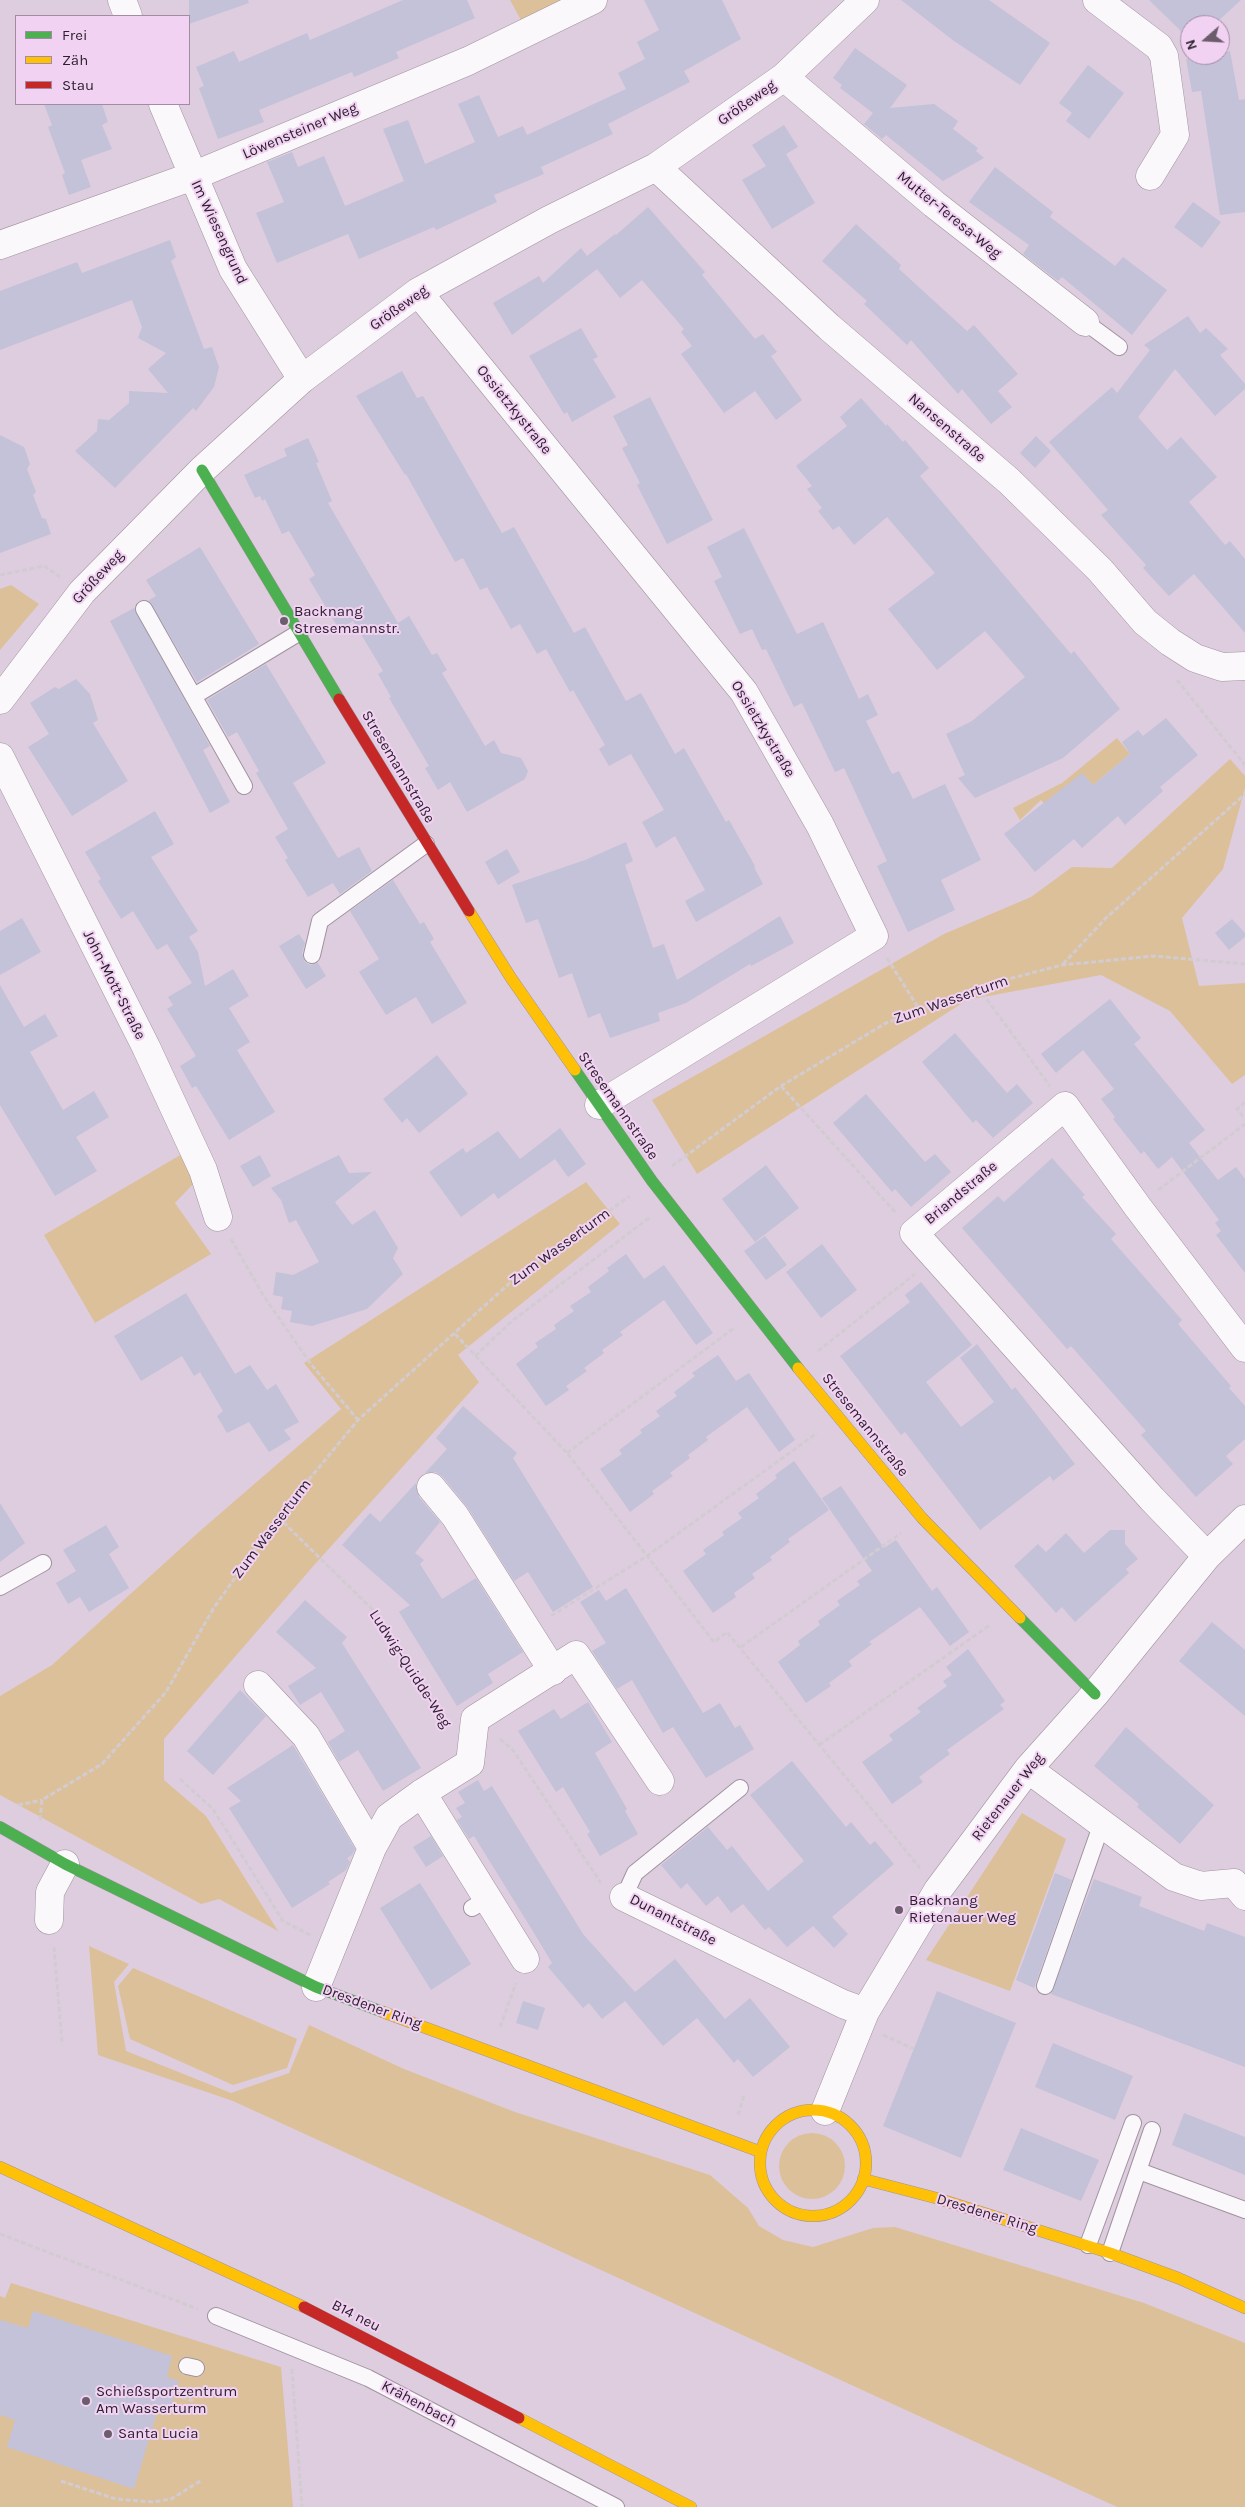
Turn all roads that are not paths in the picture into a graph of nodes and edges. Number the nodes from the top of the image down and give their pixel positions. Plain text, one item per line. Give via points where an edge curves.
1 (122, 0) edge
2 (594, 0) edge
3 (866, 0) edge
4 (1097, 0) edge
5 (128, 15) edge
6 (784, 77) junction
7 (163, 105) edge
8 (656, 167) junction
9 (193, 176) junction
10 (1150, 176) dead end
11 (0, 245) edge
12 (418, 292) junction
13 (1085, 322) joint
14 (1119, 347) dead end
15 (302, 379) junction
16 (202, 470) junction
17 (144, 609) dead end
18 (300, 632) junction
19 (1245, 666) edge
20 (194, 696) junction
21 (0, 700) edge
22 (0, 757) edge
23 (244, 786) dead end
24 (426, 844) junction
25 (312, 955) dead end
26 (599, 1105) junction
27 (218, 1217) road end
28 (1245, 1348) edge
29 (431, 1487) dead end
30 (1245, 1520) edge
31 (1206, 1556) junction
32 (43, 1563) dead end
33 (0, 1587) edge
34 (553, 1671) junction
35 (258, 1685) dead end
36 (1095, 1694) junction
37 (1028, 1769) junction
38 (660, 1781) dead end
39 (740, 1788) dead end
40 (422, 1793) junction
41 (1102, 1823) junction
42 (0, 1827) edge
43 (372, 1848) junction
44 (65, 1864) junction
45 (1245, 1896) edge
46 (624, 1897) joint
47 (49, 1920) road end
48 (525, 1959) road end
49 (1044, 1986) dead end
50 (316, 1987) junction
51 (863, 2018) junction
52 (825, 2111) junction
53 (1133, 2123) dead end
54 (1152, 2130) dead end
55 (761, 2152) junction
56 (0, 2167) edge
57 (1138, 2170) junction
58 (863, 2180) junction
59 (1245, 2210) edge
60 (1088, 2245) junction
61 (1110, 2253) junction
62 (1245, 2308) edge
63 (216, 2316) road end
64 (616, 2507) edge
65 (691, 2507) edge

1 - 5 street
2 - 9 street, Löwensteiner Weg via 468,61
3 - 6 street, Größeweg
4 - 10 street via 1159,47 1164,56 1175,135
6 - 8 street, Größeweg
6 - 13 street, Mutter-Teresa-Weg via 934,204
7 - 9 street, Im Wiesengrund
8 - 12 street, Größeweg via 549,220
8 - 19 street, Nansenstraße via 829,327 1009,481 1100,570 1146,622 1194,658 1222,667
9 - 11 street, Löwensteiner Weg
9 - 15 street, Im Wiesengrund via 233,269
12 - 15 street, Größeweg
12 - 26 street, Ossietzkystraße via 744,692 820,825 874,936
13 - 14 lane, Mutter-Teresa-Weg
15 - 16 street, Größeweg
16 - 18 street, Stresemannstraße
16 - 21 street, Größeweg via 82,592
17 - 20 lane
18 - 20 lane
18 - 24 street, Stresemannstraße
20 - 23 lane
22 - 27 street, John-Mott-Straße via 146,1046 203,1170
24 - 25 lane via 320,921
24 - 26 street, Stresemannstraße via 511,978
26 - 36 street, Stresemannstraße via 652,1181 755,1313 922,1518
28 - 31 street, Briandstraße via 1065,1106 914,1233
29 - 34 street via 455,1516
30 - 31 street, Rietenauer Weg
31 - 36 street, Rietenauer Weg
32 - 33 lane
34 - 38 street, Ludwig-Quidde-Weg via 576,1655
34 - 40 street, Ludwig-Quidde-Weg via 474,1719 470,1763
35 - 43 street via 306,1736
36 - 37 street, Rietenauer Weg
37 - 41 street
37 - 51 street, Rietenauer Weg via 938,1890
39 - 46 lane, Dunantstraße via 634,1873
40 - 43 street, Ludwig-Quidde-Weg via 389,1817
40 - 48 street via 480,1903
41 - 45 street via 1174,1877 1201,1886 1234,1883
41 - 49 lane
42 - 44 street, Dresdener Ring
43 - 50 street, Ludwig-Quidde-Weg
44 - 47 street via 50,1892
44 - 50 street, Dresdener Ring
46 - 51 street, Dunantstraße via 843,2004
50 - 55 street, Dresdener Ring
51 - 52 street, Rietenauer Weg
52 - 55 street via 807,2110 783,2119 767,2136
52 - 58 street via 851,2126 861,2141 865,2159
53 - 60 lane
54 - 57 lane
55 - 58 street via 760,2169 765,2186 788,2210 805,2216 822,2215 838,2209 852,2199
56 - 65 street, B14 neu via 340,2324
57 - 59 lane
57 - 61 lane
58 - 60 street, Dresdener Ring via 936,2198
60 - 61 street, Dresdener Ring
61 - 62 street, Dresdener Ring via 1178,2278
63 - 64 lane, Krähenbach via 368,2378

